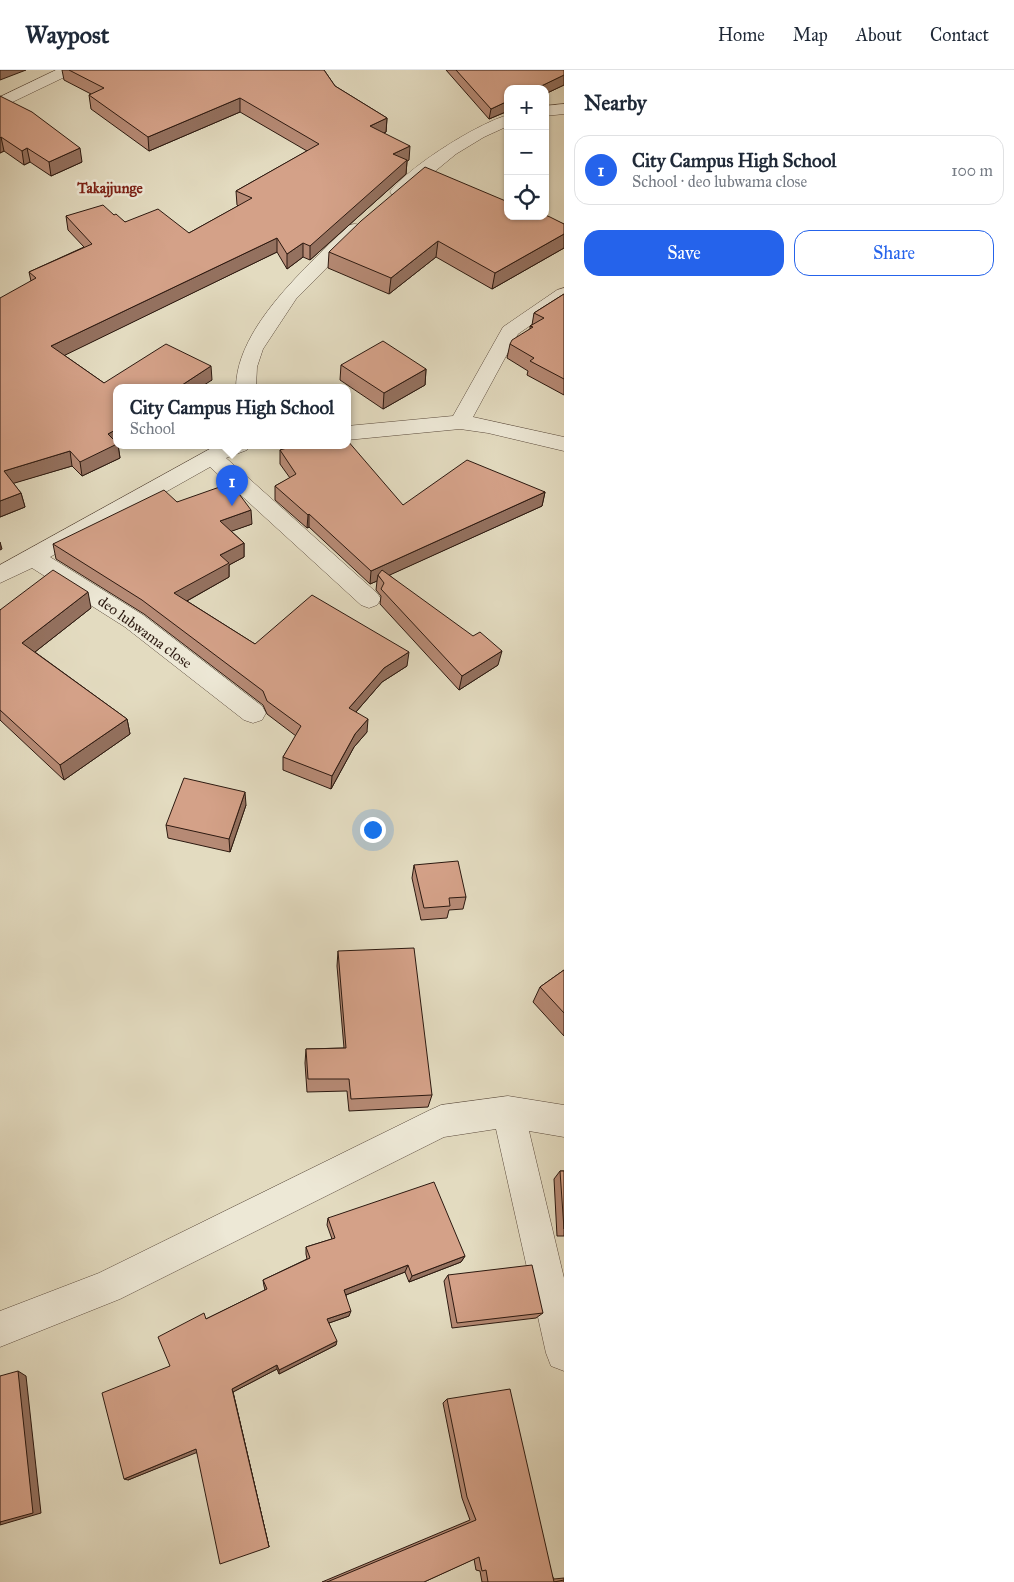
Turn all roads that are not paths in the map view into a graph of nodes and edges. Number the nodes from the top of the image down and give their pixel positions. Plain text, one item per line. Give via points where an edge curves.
1 (68, 70) edge
2 (0, 103) edge
3 (564, 109) edge
4 (549, 111) edge
5 (504, 121) edge
6 (383, 205) edge
7 (368, 218) edge
8 (564, 294) edge
9 (246, 384) edge
10 (460, 422) junction
11 (351, 433) edge
12 (564, 444) edge
13 (230, 449) edge
14 (212, 457) junction
15 (32, 557) junction
16 (0, 575) edge
17 (369, 599) dead end
18 (253, 713) dead end
19 (508, 1112) junction
20 (564, 1120) edge
21 (0, 1329) edge
22 (564, 1353) edge

1 - 2 street
3 - 4 street
5 - 6 street via 462,142
7 - 9 street via 289,295 253,349
8 - 10 street via 510,331
10 - 11 street
10 - 12 street
13 - 14 street
14 - 15 street
14 - 17 street
15 - 16 street
15 - 18 street, deo lubwama close via 134,620
19 - 20 street
19 - 21 street via 441,1121 108,1287
19 - 22 street

